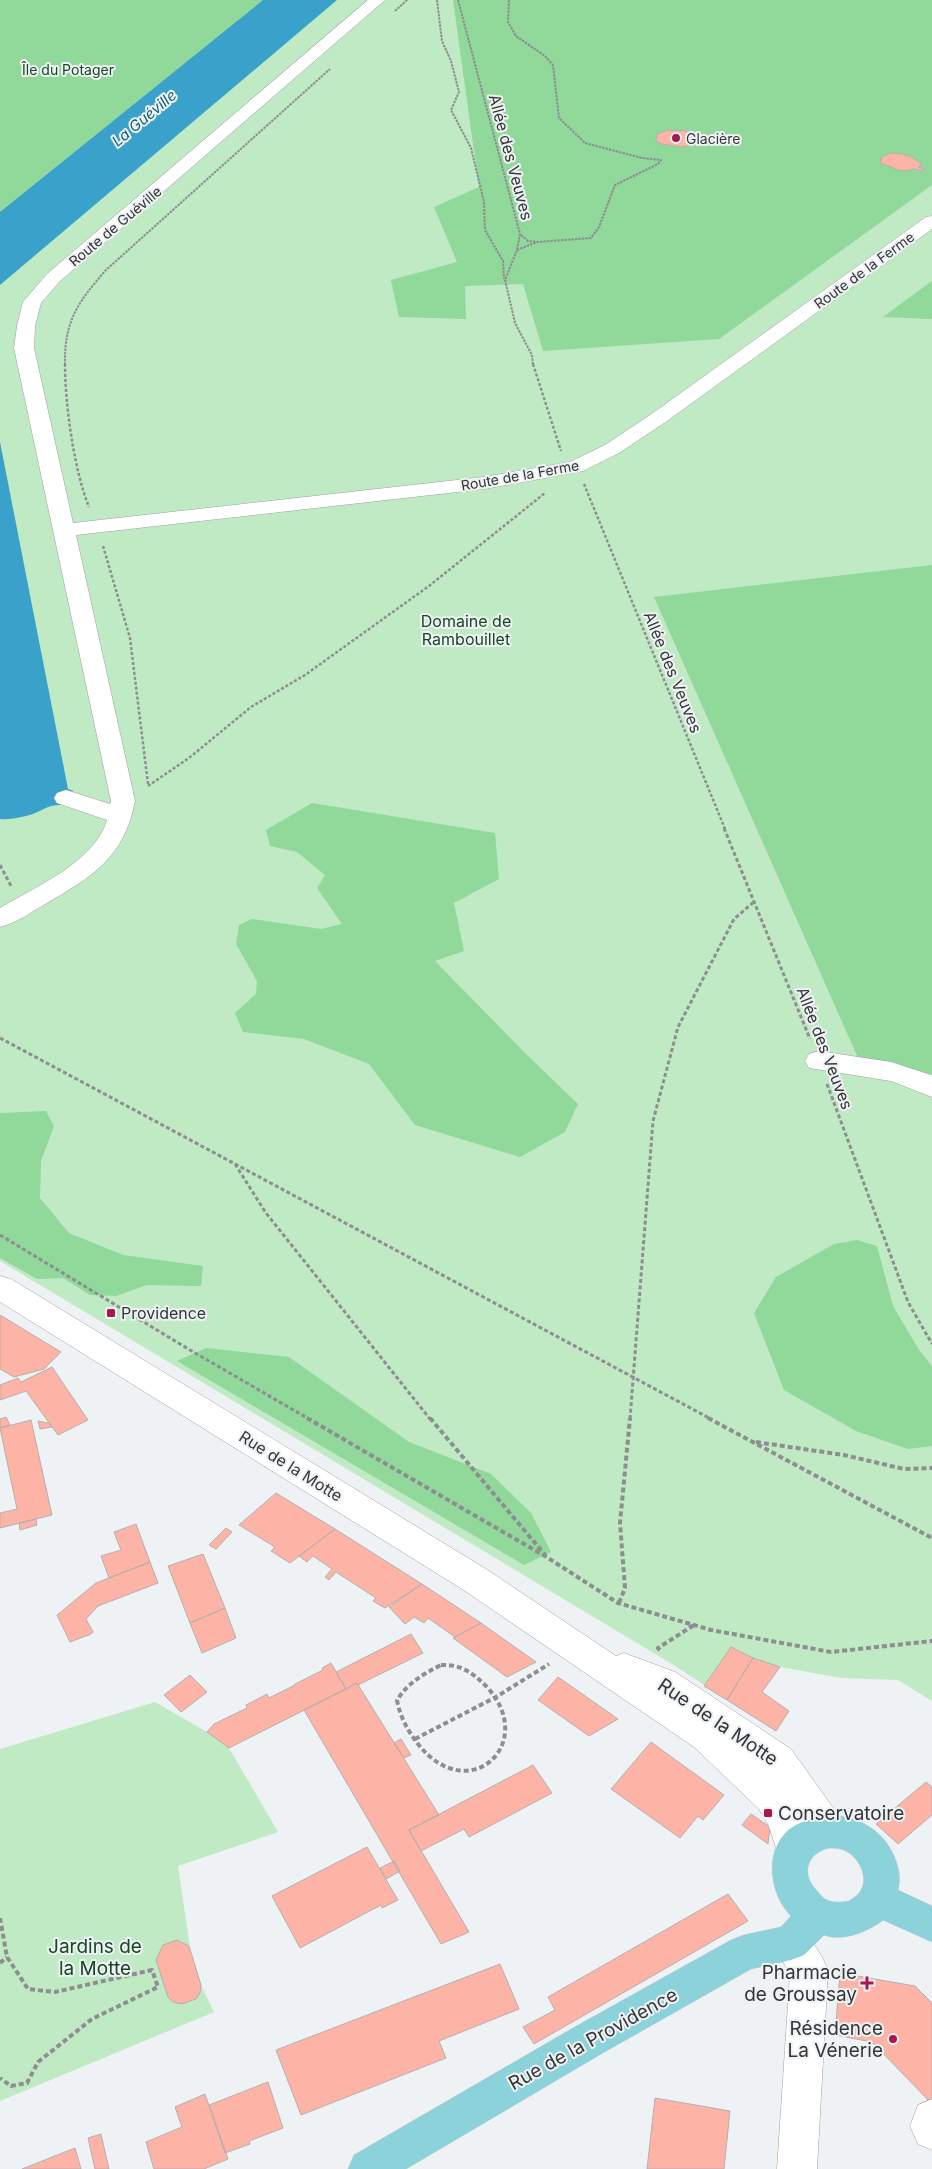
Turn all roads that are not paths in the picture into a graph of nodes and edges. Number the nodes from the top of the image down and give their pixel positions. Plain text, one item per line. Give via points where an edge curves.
1 (377, 0) edge
2 (932, 221) edge
3 (65, 530) junction
4 (66, 798) dead end
5 (121, 808) junction
6 (0, 919) edge
7 (819, 1061) road end
8 (932, 1088) edge
9 (0, 1287) edge
10 (566, 1656) junction
11 (828, 1831) junction
12 (794, 1850) junction
13 (878, 1899) junction
14 (818, 1915) junction
15 (932, 1924) edge
16 (791, 1942) junction
17 (932, 2119) edge
18 (932, 2130) edge
19 (368, 2169) edge
20 (797, 2169) edge

1 - 3 street, Route de Guéville via 53,278 32,302 24,348
2 - 3 street, Route de la Ferme via 660,416 612,449 576,467 484,483
3 - 5 street, Route de Guéville
4 - 5 street
5 - 6 street via 117,828 108,844 92,860 60,884
7 - 8 street via 885,1069 915,1077
9 - 10 street, Rue de la Motte via 474,1579
10 - 11 street, Rue de la Motte via 663,1683 779,1760
10 - 12 street, Rue de la Motte via 706,1736 772,1796
11 - 12 main road via 808,1836
11 - 13 main road via 849,1835 869,1847 882,1873
12 - 14 main road via 788,1863 788,1878 804,1906
13 - 14 main road via 859,1916 832,1919
13 - 15 main road
14 - 16 main road
16 - 19 main road, Rue de la Providence via 744,1953 587,2040
16 - 20 street via 809,1970
17 - 18 street

